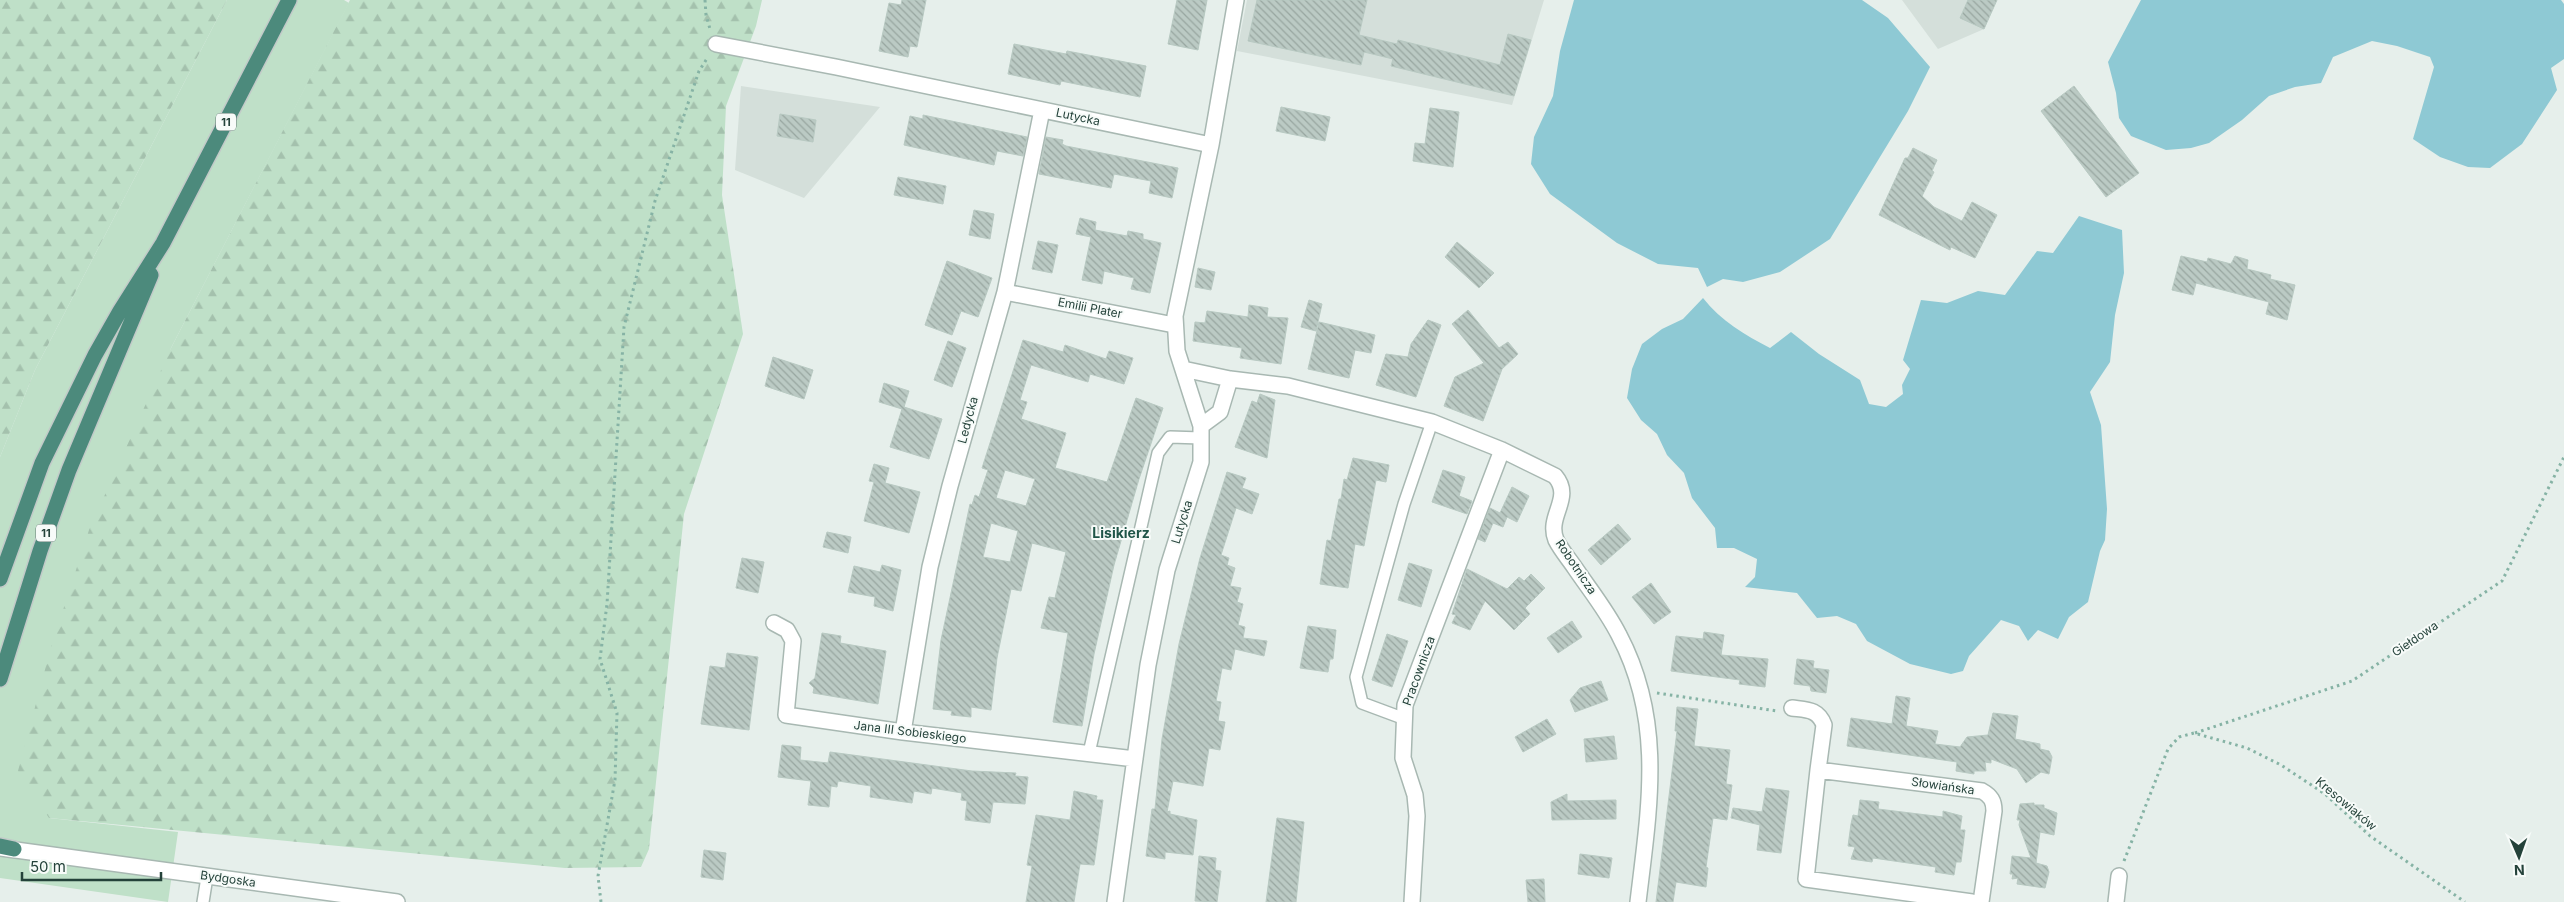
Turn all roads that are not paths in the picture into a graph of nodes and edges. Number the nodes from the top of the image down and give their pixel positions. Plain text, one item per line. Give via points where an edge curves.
1 (289, 0) edge
2 (1236, 0) edge
3 (716, 44) road end
4 (1042, 110) junction
5 (1211, 145) junction
6 (163, 243) junction
7 (1005, 292) junction
8 (1174, 324) junction
9 (1183, 369) junction
10 (1230, 379) junction
11 (1432, 422) junction
12 (1201, 432) junction
13 (1502, 450) junction
14 (0, 579) edge
15 (774, 623) dead end
16 (0, 679) edge
17 (1792, 708) road end
18 (1405, 719) junction
19 (903, 732) junction
20 (1089, 753) junction
21 (1135, 759) junction
22 (1818, 770) junction
23 (5, 847) edge
24 (207, 876) junction
25 (2119, 876) road end
26 (203, 902) edge
27 (397, 902) edge
28 (1115, 902) edge
29 (1412, 902) edge
30 (1638, 902) edge
31 (1972, 902) edge
32 (1981, 902) edge
33 (2116, 902) edge

1 - 6 highway, 11
2 - 5 street, Lutycka
3 - 4 street, Lutycka
4 - 5 street, Lutycka
4 - 7 street, Ledycka
5 - 8 street, Lutycka
6 - 14 highway, 11 via 120,311 42,463
6 - 16 highway, 11 via 69,470
7 - 8 street, Emilii Plater
7 - 19 street, Ledycka via 930,568
8 - 9 street, Lutycka
9 - 10 street, Robotnicza
9 - 12 street, Lutycka
10 - 11 street, Robotnicza via 1288,386
10 - 12 street via 1220,412
11 - 13 street, Robotnicza
11 - 18 lane via 1404,504 1356,677 1362,703
12 - 20 lane via 1170,437 1158,453
12 - 21 street, Lutycka via 1201,462 1167,570 1148,666
13 - 18 street, Pracownicza via 1405,705
13 - 30 street, Robotnicza via 1560,481 1563,494 1553,525 1556,539 1620,635 1642,695 1649,730 1652,780
15 - 19 street, Jana III Sobieskiego via 787,630 793,642 786,715
17 - 22 street via 1814,710 1822,719
18 - 29 street, Pracownicza via 1403,758 1415,796 1417,816
19 - 20 street, Jana III Sobieskiego
20 - 21 street, Jana III Sobieskiego
21 - 28 street, Lutycka
22 - 31 street via 1806,879
22 - 32 street, Słowiańska via 1988,794 1994,811
23 - 24 street, Bydgoska
24 - 26 lane
24 - 27 street, Bydgoska
25 - 33 street

